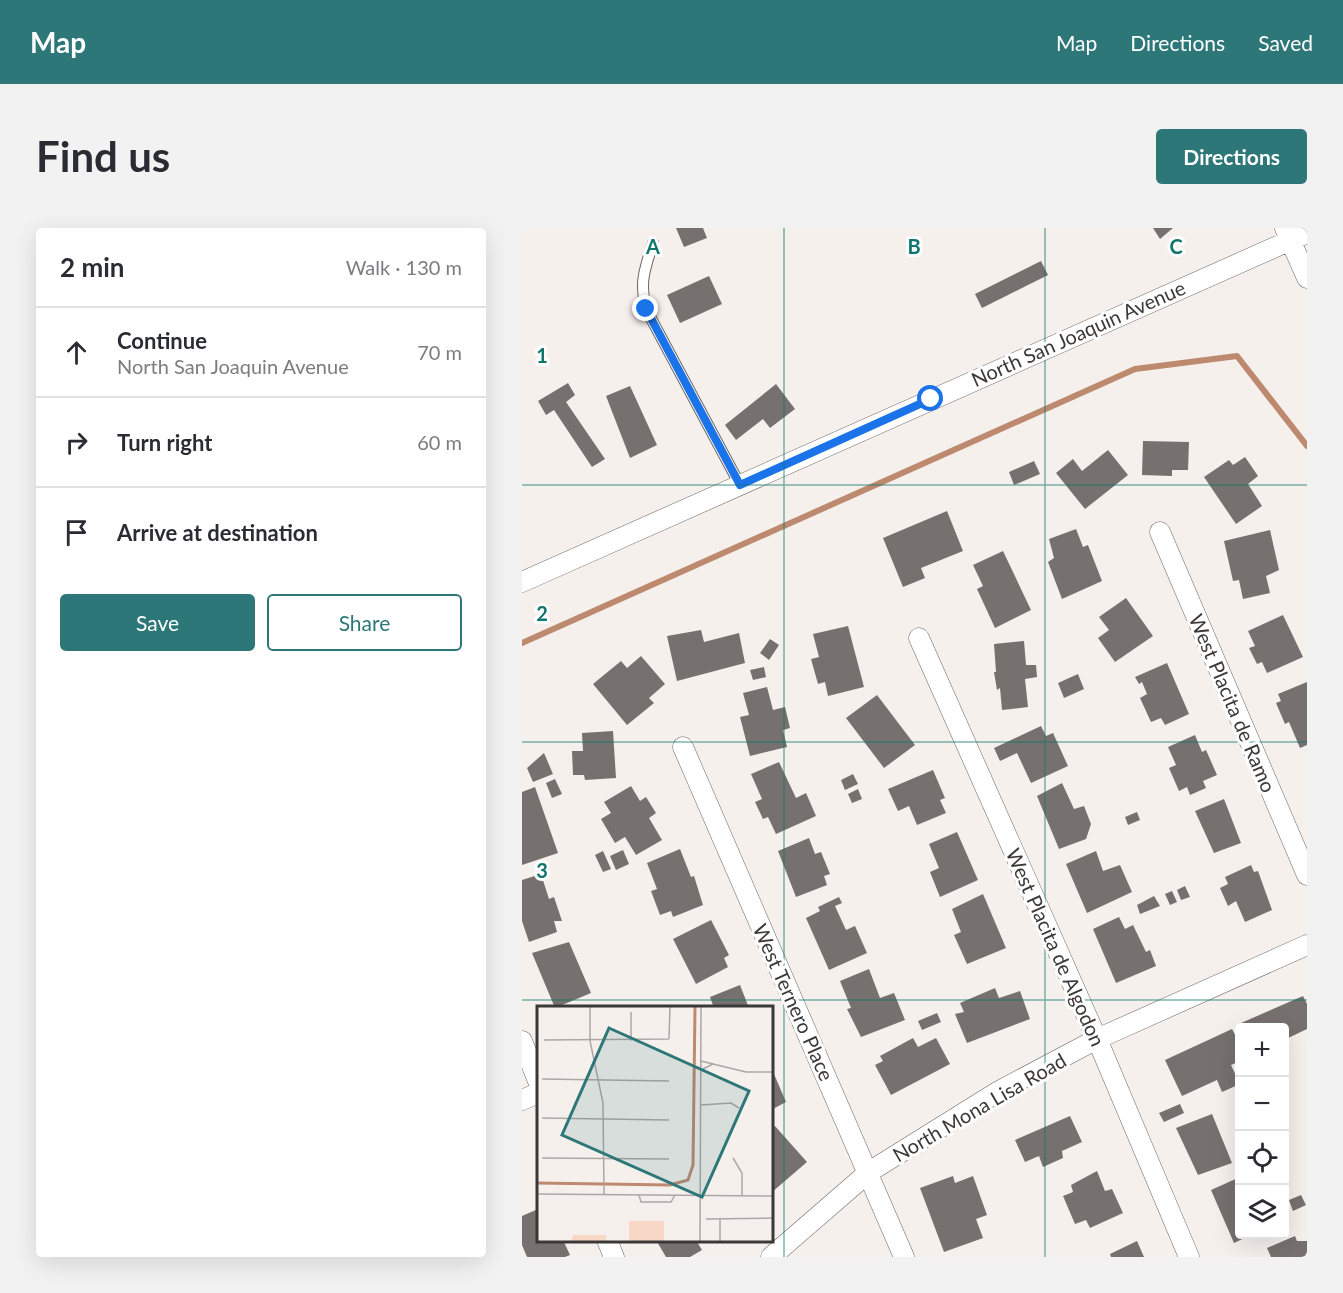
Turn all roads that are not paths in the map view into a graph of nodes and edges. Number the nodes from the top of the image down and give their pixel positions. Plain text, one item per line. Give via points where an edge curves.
1 (1294, 234) edge
2 (653, 243) dead end
3 (1307, 278) edge
4 (740, 485) junction
5 (1160, 532) dead end
6 (523, 581) edge
7 (919, 638) dead end
8 (682, 747) dead end
9 (1307, 875) edge
10 (1307, 945) edge
11 (1098, 1039) junction
12 (522, 1041) edge
13 (537, 1078) edge
14 (537, 1093) edge
15 (522, 1100) edge
16 (869, 1172) junction
17 (608, 1242) edge
18 (614, 1257) edge
19 (771, 1257) edge
20 (904, 1257) edge
21 (1189, 1257) edge

1 - 3 street
1 - 4 street, North San Joaquin Avenue
2 - 4 lane via 642,275 646,309
4 - 6 street, North San Joaquin Avenue
5 - 9 street, West Placita de Ramo
7 - 11 street, West Placita de Algodon
8 - 16 street, West Ternero Place
10 - 11 street, North Mona Lisa Road
11 - 16 street, North Mona Lisa Road via 999,1090
11 - 21 street, West Placita de Algodon
12 - 13 street
14 - 15 street
16 - 19 street, North Mona Lisa Road
16 - 20 street, West Ternero Place
17 - 18 street

